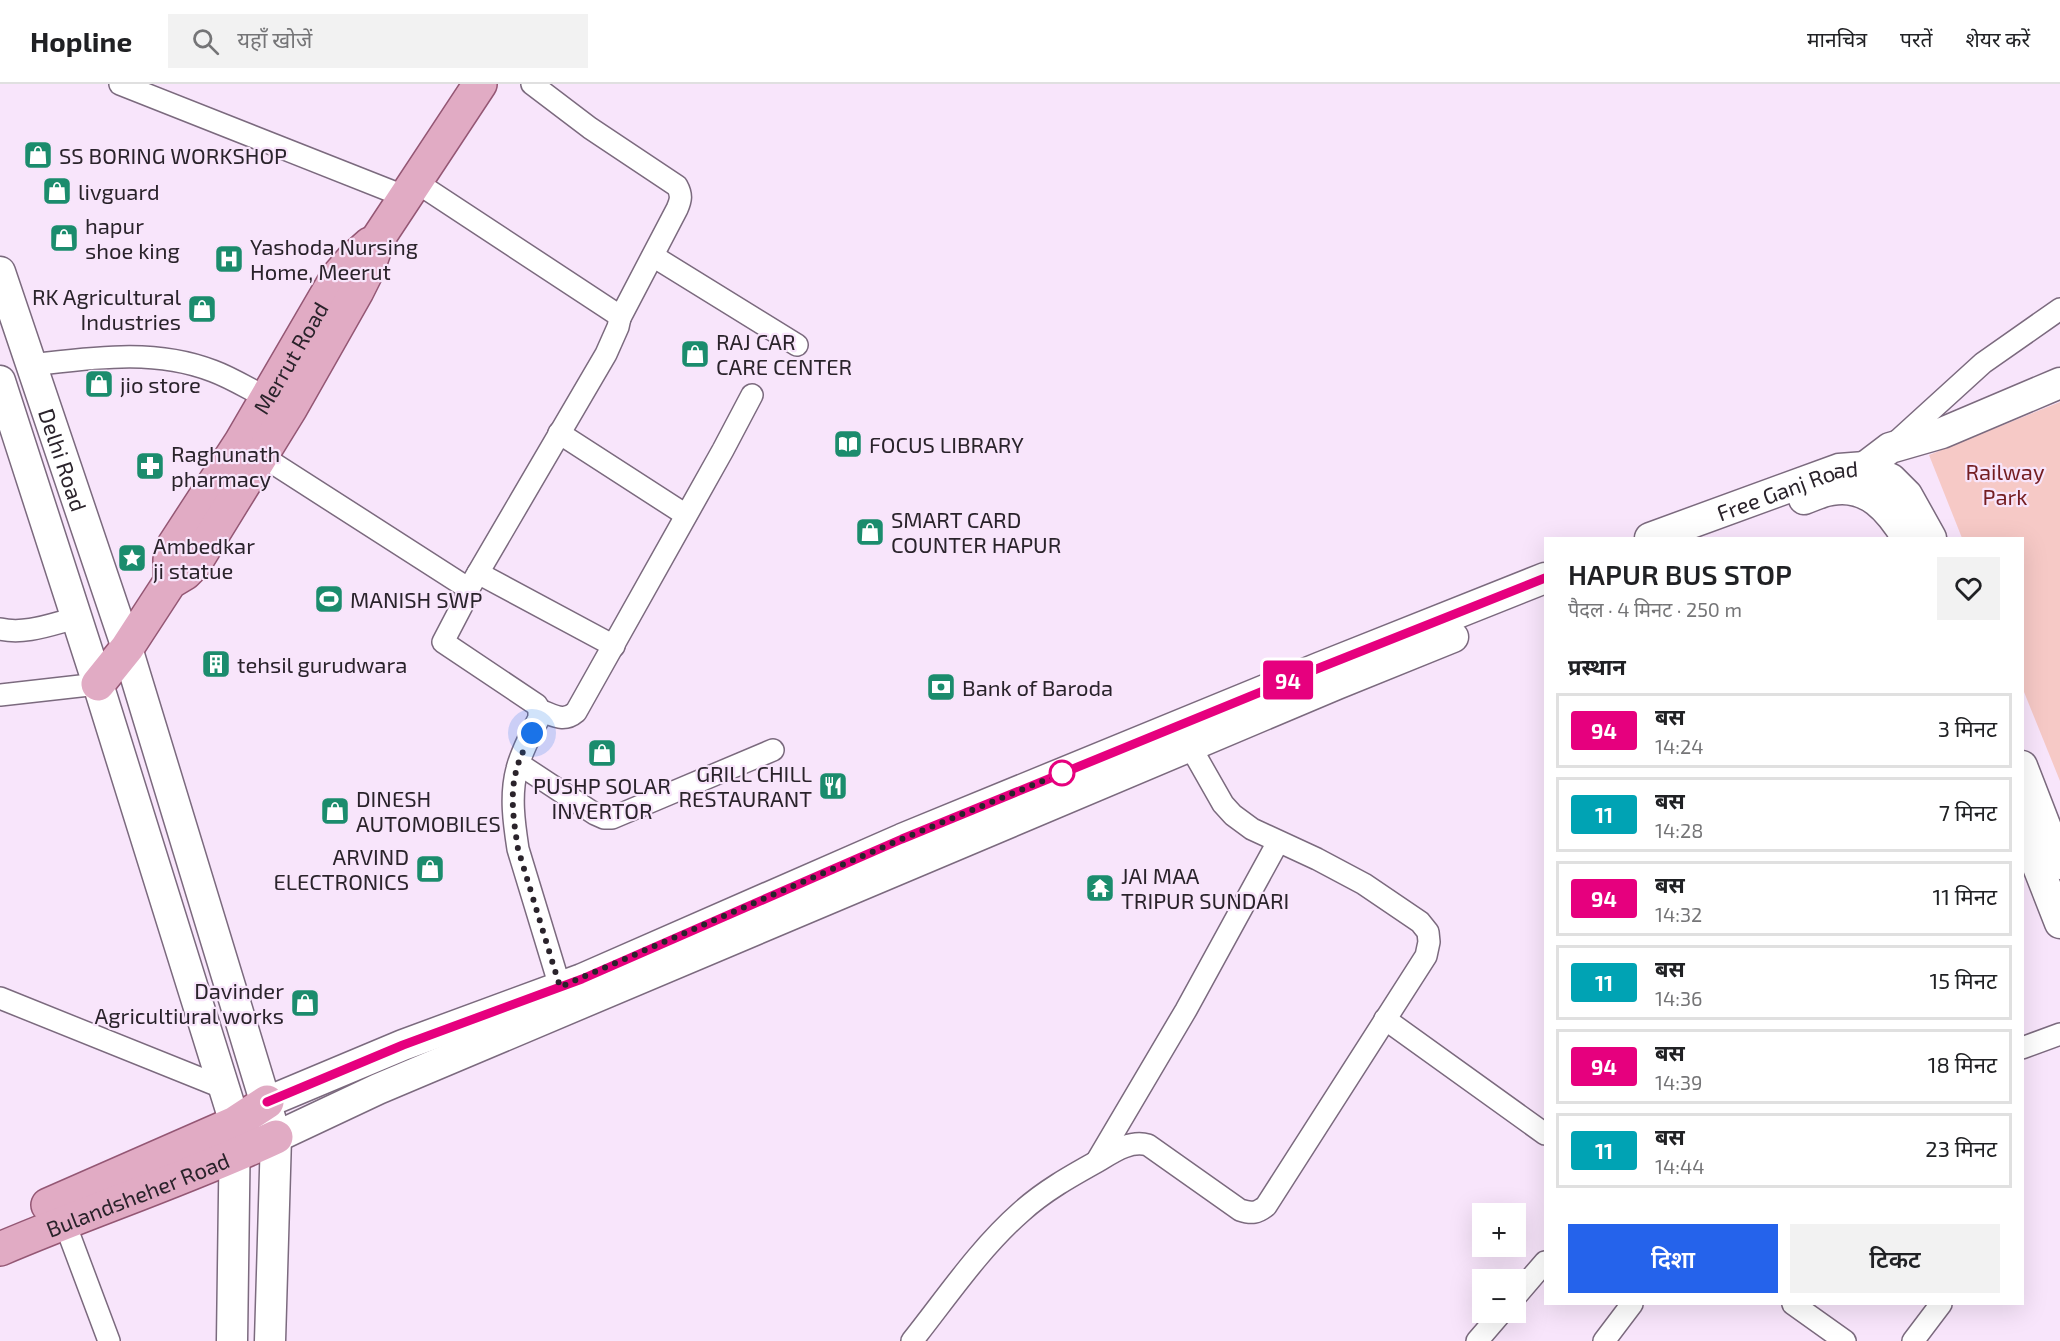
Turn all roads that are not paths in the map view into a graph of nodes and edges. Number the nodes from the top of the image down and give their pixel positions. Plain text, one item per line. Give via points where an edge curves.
1 (120, 84) edge
2 (532, 84) edge
3 (474, 86) edge
4 (411, 190) junction
5 (379, 237) junction
6 (652, 256) junction
7 (0, 272) edge
8 (2060, 309) edge
9 (620, 318) junction
10 (797, 345) dead end
11 (31, 364) junction
12 (0, 381) edge
13 (2060, 383) edge
14 (752, 394) dead end
15 (267, 398) junction
16 (559, 433) junction
17 (1890, 448) junction
18 (262, 456) junction
19 (1865, 467) junction
20 (686, 515) junction
21 (1653, 537) edge
22 (1705, 537) edge
23 (1906, 537) edge
24 (1930, 537) edge
25 (1544, 578) edge
26 (170, 582) junction
27 (473, 582) junction
28 (1544, 600) edge
29 (76, 618) junction
30 (0, 629) edge
31 (614, 646) junction
32 (127, 648) junction
33 (98, 684) junction
34 (0, 695) edge
35 (539, 710) junction
36 (1190, 746) junction
37 (773, 750) dead end
38 (519, 764) junction
39 (2024, 771) edge
40 (2024, 831) edge
41 (1278, 842) junction
42 (2060, 864) edge
43 (195, 869) junction
44 (160, 884) junction
45 (2057, 908) edge
46 (560, 987) junction
47 (0, 998) edge
48 (1385, 1019) junction
49 (2060, 1034) edge
50 (2024, 1047) edge
51 (224, 1088) junction
52 (267, 1102) junction
53 (235, 1123) junction
54 (1544, 1133) edge
55 (276, 1137) junction
56 (235, 1156) junction
57 (1097, 1162) junction
58 (64, 1221) junction
59 (0, 1226) edge
60 (0, 1249) edge
61 (1544, 1263) edge
62 (1526, 1284) edge
63 (1631, 1305) edge
64 (1793, 1305) edge
65 (1940, 1305) edge
66 (1493, 1323) edge
67 (109, 1341) edge
68 (232, 1341) edge
69 (270, 1341) edge
70 (912, 1341) edge
71 (1477, 1341) edge
72 (1604, 1341) edge
73 (1845, 1341) edge
74 (1913, 1341) edge

1 - 4 street
2 - 6 street via 677,186 681,199
3 - 4 main road, Merrut Road
4 - 5 main road, Merrut Road
4 - 9 street
5 - 15 main road, Merrut Road via 337,277
5 - 18 main road, Merrut Road via 357,291
6 - 9 street
6 - 10 street
7 - 11 street, Delhi Road
8 - 17 street via 1983,363
9 - 16 street via 606,354
11 - 15 street via 153,357 213,371
11 - 32 street, Delhi Road
12 - 29 street, Delhi Road
13 - 17 street via 1941,433
14 - 20 street
15 - 26 main road, Merrut Road via 174,545
16 - 20 street
16 - 27 street
17 - 19 street
18 - 26 main road, Merrut Road via 195,563
18 - 27 street via 462,585
19 - 21 street, Free Ganj Road via 1839,469
19 - 24 street, Free Ganj Road via 1891,479 1907,495
20 - 31 street
22 - 23 street via 1831,489 1850,489 1865,492 1880,502
25 - 46 street via 902,839
26 - 32 main road, Merrut Road
27 - 31 street
27 - 35 street via 443,642 533,701
28 - 36 street
29 - 30 street via 11,632
29 - 33 street, Delhi Road
31 - 35 street via 576,712 562,718
32 - 33 main road, Merrut Road
32 - 43 street, Delhi Road
33 - 34 street
33 - 44 street, Delhi Road
35 - 38 street
36 - 41 street via 1233,815
36 - 55 street via 378,1089
37 - 38 street via 612,818 595,814
38 - 46 street via 513,806 518,849
39 - 42 street
40 - 45 street
41 - 48 street via 1364,884 1420,922 1428,932 1426,956
41 - 57 street
43 - 44 street
43 - 52 street, Delhi Road
44 - 51 street, Delhi Road
46 - 52 street via 403,1045
47 - 51 street
48 - 54 street
48 - 57 street via 1266,1206 1258,1212 1240,1210 1149,1145 1119,1149
49 - 50 street
51 - 53 street, Delhi Road
52 - 53 main road
52 - 55 street, Delhi Road
53 - 56 street, Delhi Road
53 - 59 main road
55 - 56 main road, Bulandsheher Road
55 - 69 street, Delhi Road
56 - 58 main road, Bulandsheher Road
56 - 68 street, Delhi Road
57 - 70 street via 1044,1194 995,1237
58 - 60 main road, Bulandsheher Road
58 - 67 street
61 - 62 street
63 - 72 street
64 - 73 street
65 - 74 street
66 - 71 street

